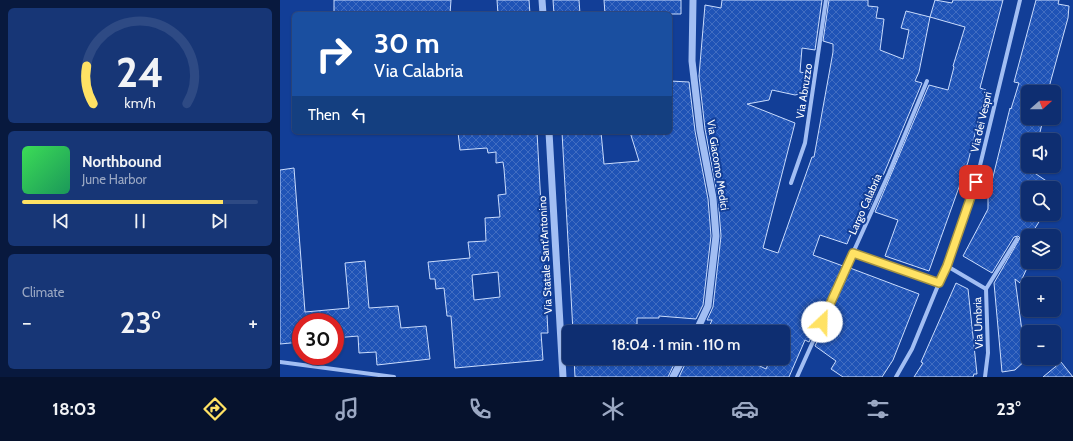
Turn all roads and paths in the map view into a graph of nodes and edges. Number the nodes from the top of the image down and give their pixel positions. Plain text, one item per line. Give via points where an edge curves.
1 (542, 0) edge
2 (693, 0) edge
3 (826, 0) edge
4 (1020, 0) edge
5 (543, 12) edge
6 (927, 81) dead end
7 (550, 134) edge
8 (791, 183) dead end
9 (1017, 239) dead end
10 (853, 253) junction
11 (947, 266) junction
12 (939, 283) junction
13 (986, 289) junction
14 (699, 325) edge
15 (280, 362) edge
16 (679, 365) edge
17 (368, 375) edge
18 (394, 377) edge
19 (563, 377) edge
20 (673, 377) edge
21 (797, 377) edge
22 (896, 377) edge
23 (985, 377) edge

1 - 5 street
2 - 14 street, Via Giacomo Medici via 692,61 700,130 713,198 716,236 708,306
3 - 8 street, Via Abruzzo via 805,143
4 - 11 street, Via dei Vespri via 976,182
6 - 10 street, Largo Calabria
7 - 19 street, Via Statale Sant'Antonino
9 - 13 street
10 - 12 street
10 - 21 street, Largo Calabria
11 - 12 street, Via dei Vespri
11 - 13 street, Via Umbria
12 - 22 street, Via dei Vespri via 912,349
13 - 23 street, Via Umbria via 988,353
15 - 17 street
16 - 20 street
17 - 18 street

